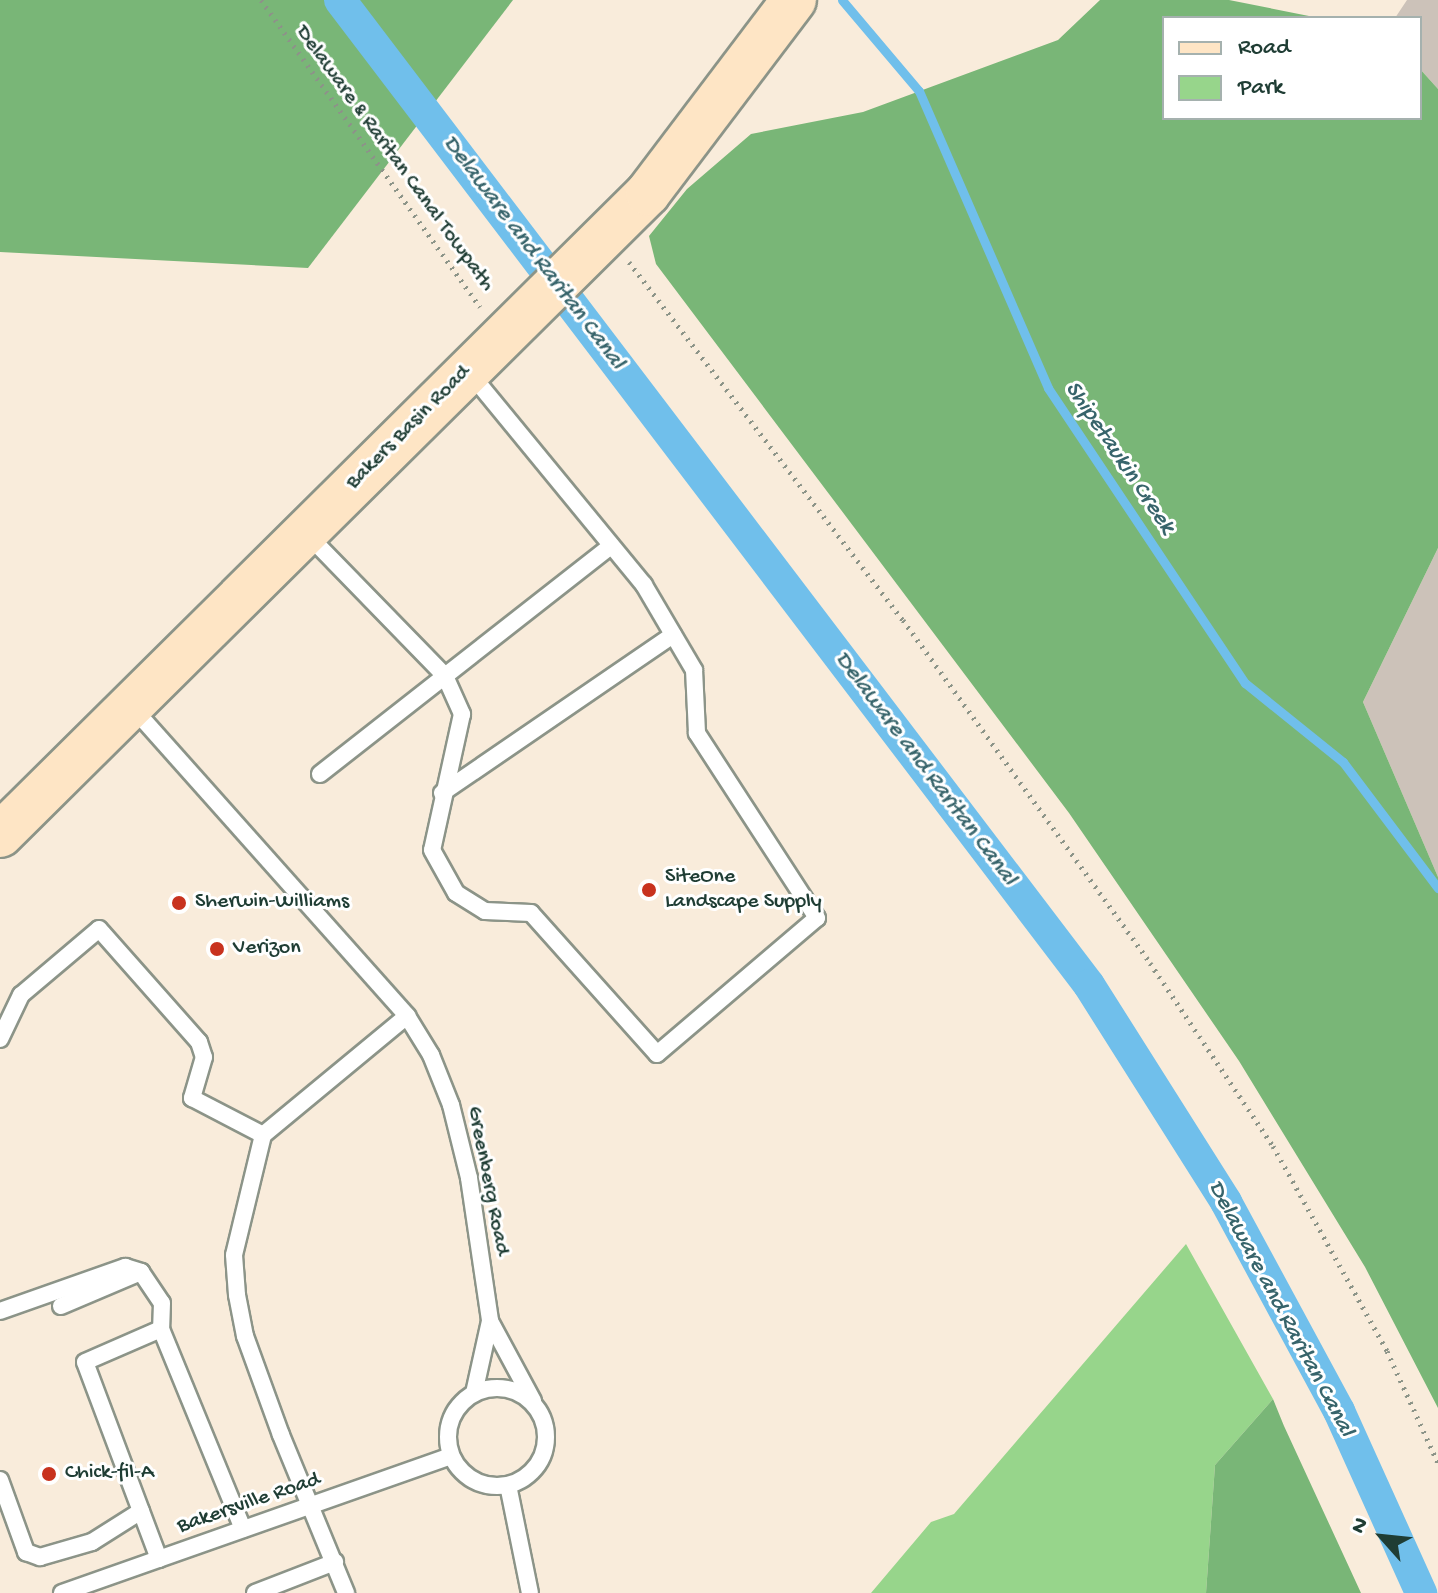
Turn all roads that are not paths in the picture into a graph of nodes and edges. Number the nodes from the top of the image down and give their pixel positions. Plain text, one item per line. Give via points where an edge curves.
1 (790, 6) edge
2 (468, 370) junction
3 (305, 532) junction
4 (611, 546) junction
5 (673, 635) junction
6 (445, 676) junction
7 (131, 706) junction
8 (320, 774) dead end
9 (442, 793) junction
10 (0, 835) edge
11 (407, 1016) junction
12 (0, 1039) edge
13 (263, 1135) junction
14 (141, 1272) junction
15 (61, 1306) dead end
16 (0, 1311) edge
17 (490, 1321) junction
18 (161, 1329) junction
19 (474, 1393) junction
20 (534, 1404) junction
21 (451, 1456) junction
22 (0, 1480) edge
23 (508, 1485) junction
24 (310, 1506) junction
25 (141, 1511) junction
26 (243, 1529) junction
27 (159, 1559) junction
28 (335, 1562) junction
29 (62, 1593) edge
30 (255, 1593) edge
31 (346, 1593) edge
32 (530, 1593) edge

1 - 2 main road, Bakers Basin Road via 672,164
2 - 3 main road, Bakers Basin Road
2 - 4 lane
3 - 6 lane
3 - 7 main road, Bakers Basin Road
4 - 5 lane via 644,585
4 - 6 lane
5 - 9 lane
5 - 9 lane via 694,670 697,733 817,918 657,1054 531,913 485,911 456,893 432,850
6 - 8 lane
6 - 9 lane via 462,714
7 - 10 main road, Bakers Basin Road
7 - 11 lane, Greenberg Road
11 - 13 lane
11 - 17 lane, Greenberg Road via 451,1105 469,1178
12 - 13 lane via 21,995 99,929 199,1042 204,1057 192,1098
13 - 24 lane via 234,1255 237,1295 245,1336
14 - 15 lane
14 - 16 lane via 125,1267 103,1271
14 - 18 lane via 162,1303
17 - 19 lane, Greenberg Road
17 - 20 lane
18 - 25 lane via 85,1362
18 - 26 lane
19 - 20 lane via 505,1388
19 - 21 lane, Greenberg Road via 454,1413
20 - 23 lane via 544,1419 544,1452 536,1468
21 - 23 lane via 468,1477 494,1487
21 - 24 lane, Bakersville Road
22 - 25 lane via 26,1552 40,1557 92,1542
23 - 32 lane
24 - 26 lane, Bakersville Road
24 - 28 lane
25 - 27 lane
26 - 27 lane, Bakersville Road
27 - 29 lane, Bakersville Road
28 - 30 lane
28 - 31 lane

